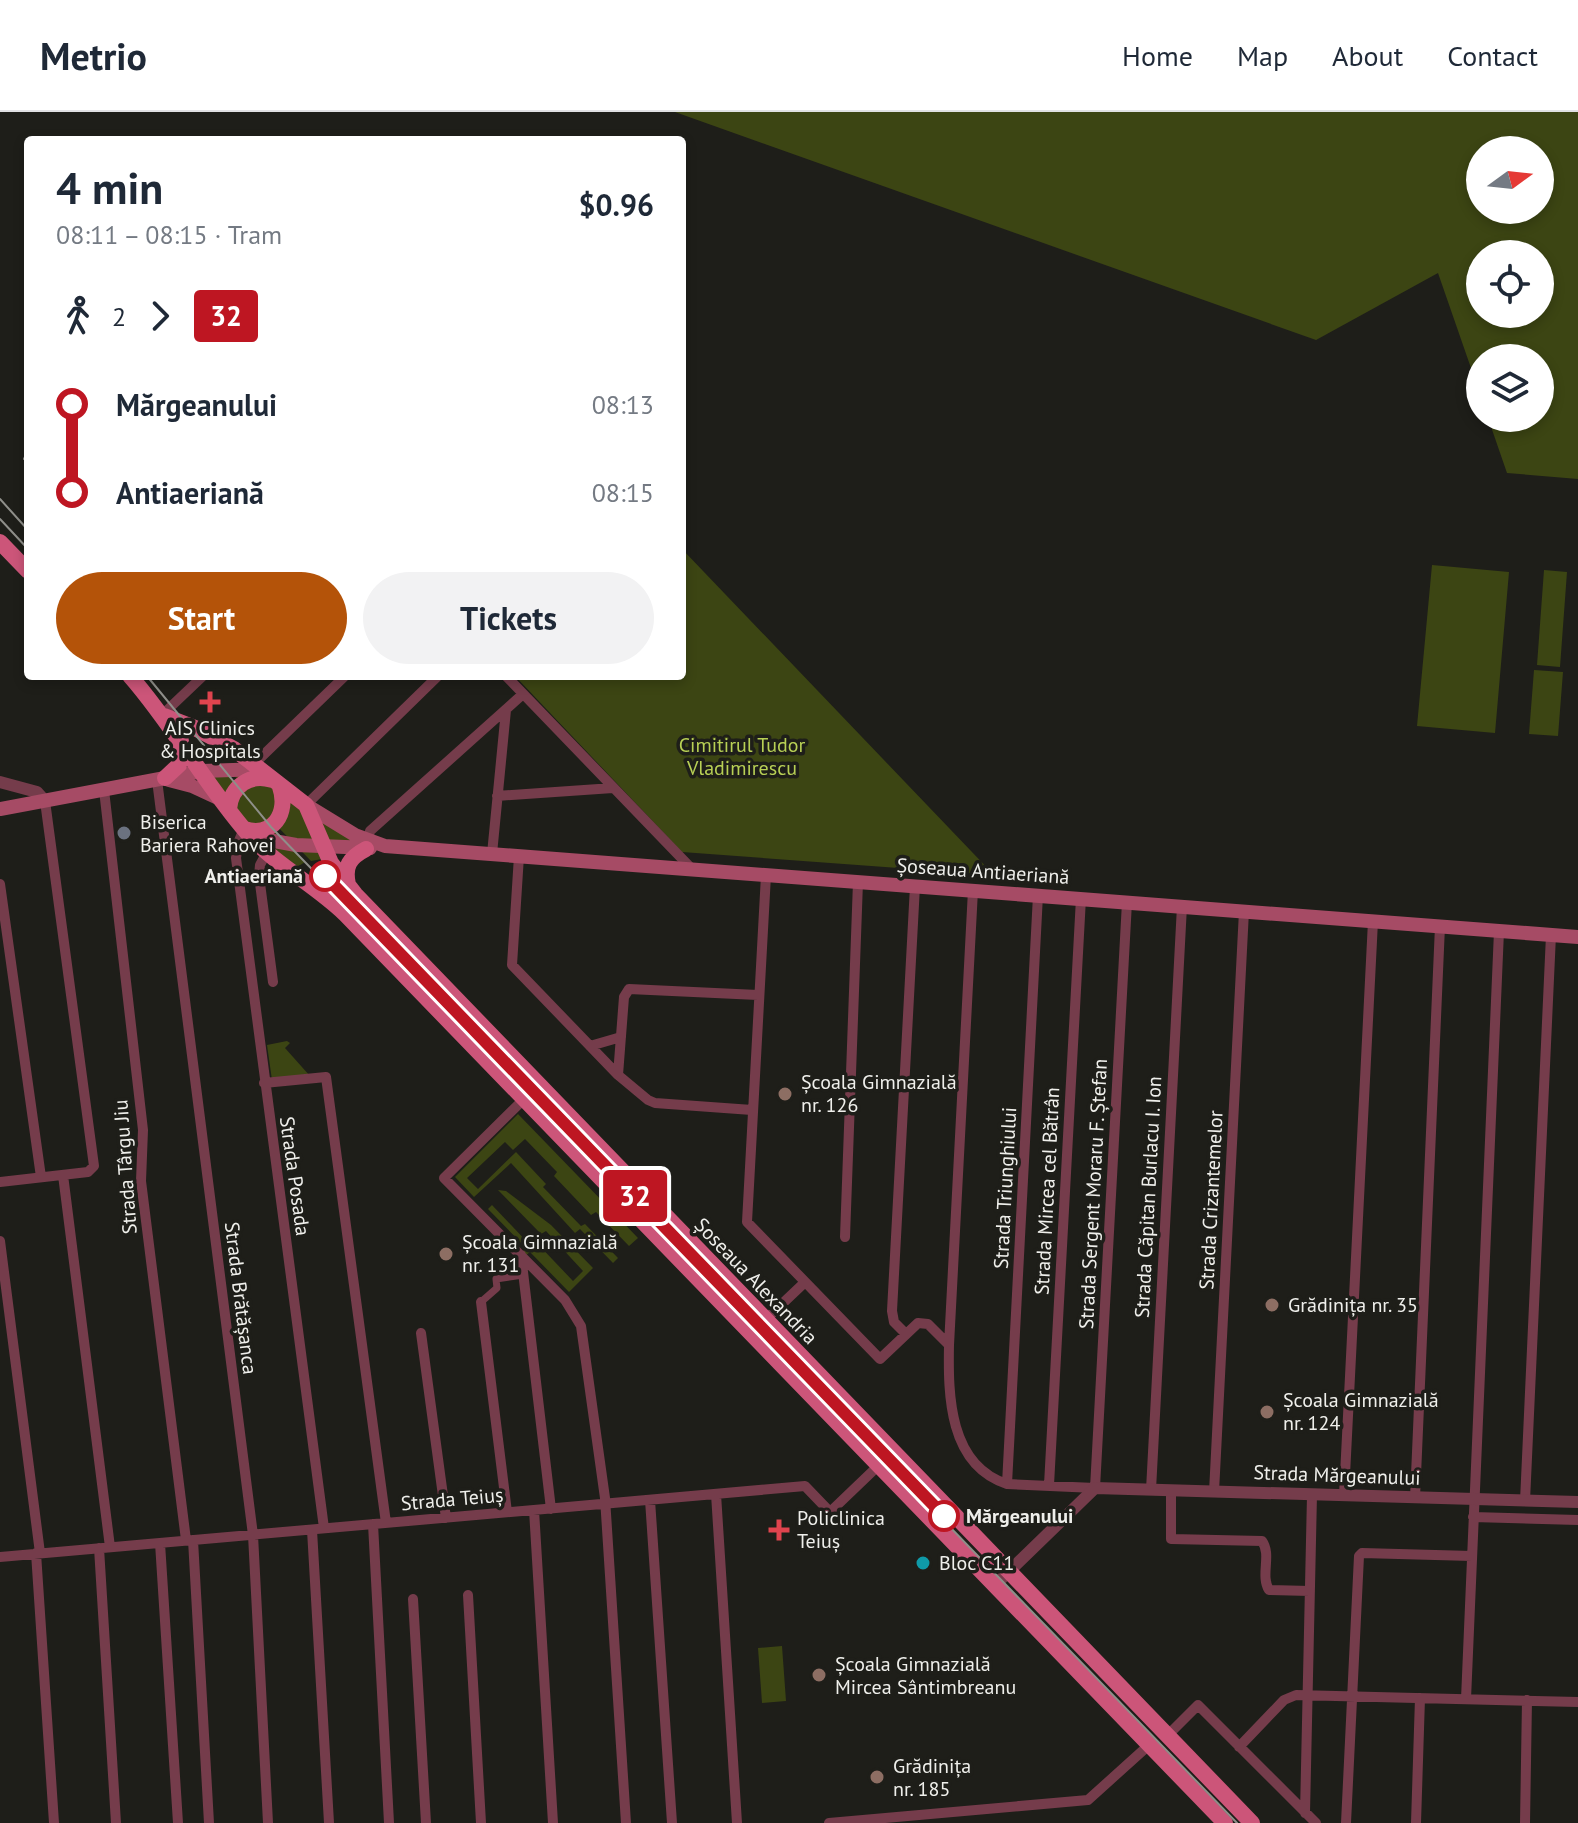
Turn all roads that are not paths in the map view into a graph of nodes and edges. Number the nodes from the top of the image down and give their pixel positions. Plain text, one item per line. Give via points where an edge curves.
1 (0, 542) edge
2 (24, 567) edge
3 (133, 680) edge
4 (199, 680) edge
5 (342, 680) edge
6 (434, 680) edge
7 (510, 680) edge
8 (523, 694) junction
9 (506, 710) junction
10 (162, 715) junction
11 (181, 741) junction
12 (202, 771) junction
13 (266, 775) junction
14 (161, 779) junction
15 (0, 782) edge
16 (613, 788) junction
17 (104, 790) junction
18 (497, 796) junction
19 (45, 801) junction
20 (225, 805) junction
21 (306, 805) junction
22 (0, 809) edge
23 (248, 833) junction
24 (367, 844) junction
25 (323, 847) junction
26 (267, 852) junction
27 (492, 854) junction
28 (519, 856) junction
29 (691, 868) junction
30 (766, 875) junction
31 (858, 882) junction
32 (0, 884) edge
33 (348, 886) junction
34 (915, 886) junction
35 (973, 890) junction
36 (1038, 895) junction
37 (1081, 898) junction
38 (1127, 902) junction
39 (1182, 906) junction
40 (1244, 911) junction
41 (1373, 921) junction
42 (1440, 926) junction
43 (1499, 931) junction
44 (1551, 935) junction
45 (1578, 937) edge
46 (273, 982) dead end
47 (758, 995) junction
48 (621, 1037) junction
49 (590, 1046) junction
50 (618, 1075) junction
51 (264, 1083) junction
52 (524, 1099) junction
53 (752, 1110) junction
54 (63, 1175) junction
55 (41, 1177) junction
56 (0, 1182) edge
57 (845, 1237) dead end
58 (0, 1241) edge
59 (521, 1255) junction
60 (523, 1275) junction
61 (805, 1282) junction
62 (481, 1302) joint
63 (765, 1320) junction
64 (421, 1333) dead end
65 (906, 1334) junction
66 (949, 1345) junction
67 (878, 1466) junction
68 (1007, 1484) junction
69 (1049, 1485) junction
70 (1095, 1488) junction
71 (1151, 1490) junction
72 (1171, 1490) junction
73 (1214, 1492) junction
74 (716, 1494) junction
75 (1312, 1495) junction
76 (1344, 1495) junction
77 (1415, 1498) junction
78 (1474, 1499) junction
79 (650, 1500) junction
80 (1525, 1501) junction
81 (1578, 1502) edge
82 (605, 1504) junction
83 (551, 1509) junction
84 (534, 1510) junction
85 (507, 1512) junction
86 (1473, 1517) junction
87 (446, 1518) junction
88 (1578, 1520) edge
89 (386, 1523) junction
90 (373, 1524) junction
91 (324, 1528) junction
92 (312, 1530) junction
93 (253, 1535) junction
94 (189, 1540) junction
95 (160, 1543) junction
96 (104, 1548) junction
97 (38, 1553) junction
98 (1472, 1556) junction
99 (0, 1557) edge
100 (1010, 1571) junction
101 (994, 1586) junction
102 (1310, 1591) junction
103 (468, 1595) dead end
104 (413, 1599) dead end
105 (1308, 1695) junction
106 (1353, 1696) junction
107 (1420, 1698) junction
108 (1466, 1699) junction
109 (1527, 1700) junction
110 (1578, 1702) edge
111 (1168, 1735) junction
112 (1149, 1745) junction
113 (1239, 1747) junction
114 (1305, 1813) junction
115 (54, 1823) edge
116 (116, 1823) edge
117 (178, 1823) edge
118 (209, 1823) edge
119 (268, 1823) edge
120 (329, 1823) edge
121 (389, 1823) edge
122 (426, 1823) edge
123 (481, 1823) edge
124 (553, 1823) edge
125 (626, 1823) edge
126 (672, 1823) edge
127 (737, 1823) edge
128 (829, 1823) edge
129 (1225, 1823) edge
130 (1252, 1823) edge
131 (1316, 1823) edge
132 (1346, 1823) edge
133 (1416, 1823) edge
134 (1525, 1823) edge

1 - 2 main road
3 - 10 main road, Șoseaua Alexandria
4 - 10 street
5 - 13 street
6 - 21 street
7 - 8 street
8 - 9 street
8 - 16 street
9 - 18 street
9 - 24 street via 370,831
10 - 11 main road, Șoseaua Alexandria
10 - 13 main road, Șoseaua Alexandria via 210,735
11 - 12 main road, Șoseaua Alexandria
11 - 14 main road via 179,765
12 - 13 main road
12 - 14 main road
12 - 20 main road, Șoseaua Alexandria
13 - 20 main road via 245,781
13 - 21 main road, Șoseaua Alexandria
13 - 23 main road via 283,805 278,820
14 - 17 main road
14 - 20 main road via 192,786
14 - 93 street, Strada Brătășanca
15 - 19 street via 37,792
16 - 18 street
16 - 29 street
17 - 19 main road
17 - 94 street, Strada Târgu Jiu via 143,1130 141,1181
18 - 27 street
19 - 22 main road
19 - 54 street via 94,1166
20 - 23 main road, Șoseaua Alexandria
21 - 24 main road
21 - 25 main road, Șoseaua Alexandria
23 - 25 main road, Șoseaua Antiaeriană via 281,844
23 - 26 main road, Șoseaua Alexandria
23 - 51 street, Strada Posada via 238,843 236,858
24 - 25 main road, Șoseaua Antiaeriană
24 - 27 main road, Șoseaua Antiaeriană
24 - 33 main road via 347,865
25 - 33 main road, Șoseaua Alexandria
26 - 46 street via 259,876
26 - 52 main road, Șoseaua Alexandria via 336,906
27 - 28 main road, Șoseaua Antiaeriană
28 - 29 main road, Șoseaua Antiaeriană
28 - 49 street via 512,965
29 - 30 main road, Șoseaua Antiaeriană
30 - 31 main road, Șoseaua Antiaeriană
30 - 47 street
31 - 34 main road, Șoseaua Antiaeriană
31 - 57 street
32 - 55 street
33 - 63 main road, Șoseaua Alexandria
34 - 35 main road, Șoseaua Antiaeriană
34 - 65 street via 892,1311 894,1322
35 - 36 main road, Șoseaua Antiaeriană
35 - 66 street
36 - 37 main road, Șoseaua Antiaeriană
36 - 68 street, Strada Triunghiului
37 - 38 main road, Șoseaua Antiaeriană
37 - 69 street, Strada Mircea cel Bătrân
38 - 39 main road, Șoseaua Antiaeriană
38 - 70 street, Strada Sergent Moraru F. Ștefan
39 - 40 main road, Șoseaua Antiaeriană
39 - 71 street, Strada Căpitan Burlacu I. Ion
40 - 41 main road, Șoseaua Antiaeriană
40 - 73 street, Strada Crizantemelor
41 - 42 main road, Șoseaua Antiaeriană
41 - 76 street
42 - 43 main road, Șoseaua Antiaeriană
42 - 77 street
43 - 44 main road, Șoseaua Antiaeriană
43 - 78 street
44 - 45 main road, Șoseaua Antiaeriană
44 - 80 street
47 - 48 street via 633,988 624,997
47 - 53 street
48 - 49 street
48 - 50 street
49 - 50 street
50 - 53 street via 655,1103
51 - 89 street via 326,1077
51 - 91 street, Strada Posada
52 - 59 street via 444,1178
52 - 67 main road, Șoseaua Alexandria
53 - 61 street via 747,1222
54 - 55 street
54 - 96 street
55 - 56 street
58 - 97 street
59 - 60 street
59 - 82 street via 578,1319
60 - 62 street via 496,1279 497,1288
60 - 83 street
61 - 63 street
61 - 65 street via 880,1359
62 - 85 street
63 - 100 main road, Șoseaua Alexandria
64 - 87 street
65 - 66 street via 924,1322
66 - 68 street via 949,1397 958,1434 975,1464
67 - 74 street, Strada Teiuș via 830,1512 805,1486
67 - 101 main road, Șoseaua Alexandria
68 - 69 street, Strada Mărgeanului
69 - 70 street, Strada Mărgeanului
70 - 71 street, Strada Mărgeanului
70 - 100 street
71 - 72 street, Strada Mărgeanului
72 - 73 street, Strada Mărgeanului
72 - 102 street via 1171,1539 1262,1541 1269,1590
73 - 75 street, Strada Mărgeanului
74 - 79 street, Strada Teiuș
74 - 127 street
75 - 76 street, Strada Mărgeanului
75 - 102 street
76 - 77 street, Strada Mărgeanului
77 - 78 street, Strada Mărgeanului
78 - 80 street, Strada Mărgeanului
78 - 86 street
79 - 82 street, Strada Teiuș
79 - 126 street
80 - 81 street, Strada Mărgeanului
82 - 83 street, Strada Teiuș
82 - 125 street
83 - 84 street, Strada Teiuș
84 - 85 street, Strada Teiuș
84 - 124 street
85 - 87 street, Strada Teiuș
86 - 88 street
86 - 98 street
87 - 89 street, Strada Teiuș
89 - 90 street, Strada Teiuș
90 - 91 street, Strada Teiuș
90 - 121 street
91 - 92 street, Strada Teiuș
92 - 93 street, Strada Teiuș
92 - 120 street
93 - 94 street, Strada Teiuș
93 - 119 street, Strada Brătășanca
94 - 95 street, Strada Teiuș
94 - 118 street, Strada Târgu Jiu
95 - 96 street, Strada Teiuș
95 - 117 street
96 - 97 street, Strada Teiuș
96 - 116 street
97 - 99 street, Strada Teiuș
97 - 115 street
98 - 106 street via 1360,1554
98 - 108 street
100 - 101 street
100 - 111 main road, Șoseaua Alexandria
101 - 112 main road, Șoseaua Alexandria
102 - 105 street
103 - 123 street
104 - 122 street
105 - 106 street
105 - 113 street via 1284,1700
105 - 114 street
106 - 107 street
106 - 132 street
107 - 108 street
107 - 133 street
108 - 109 street
109 - 110 street
109 - 134 street
111 - 113 street via 1198,1705
111 - 130 main road, Șoseaua Alexandria
112 - 128 street via 1088,1800
112 - 129 main road, Șoseaua Alexandria
113 - 114 street
114 - 131 street

